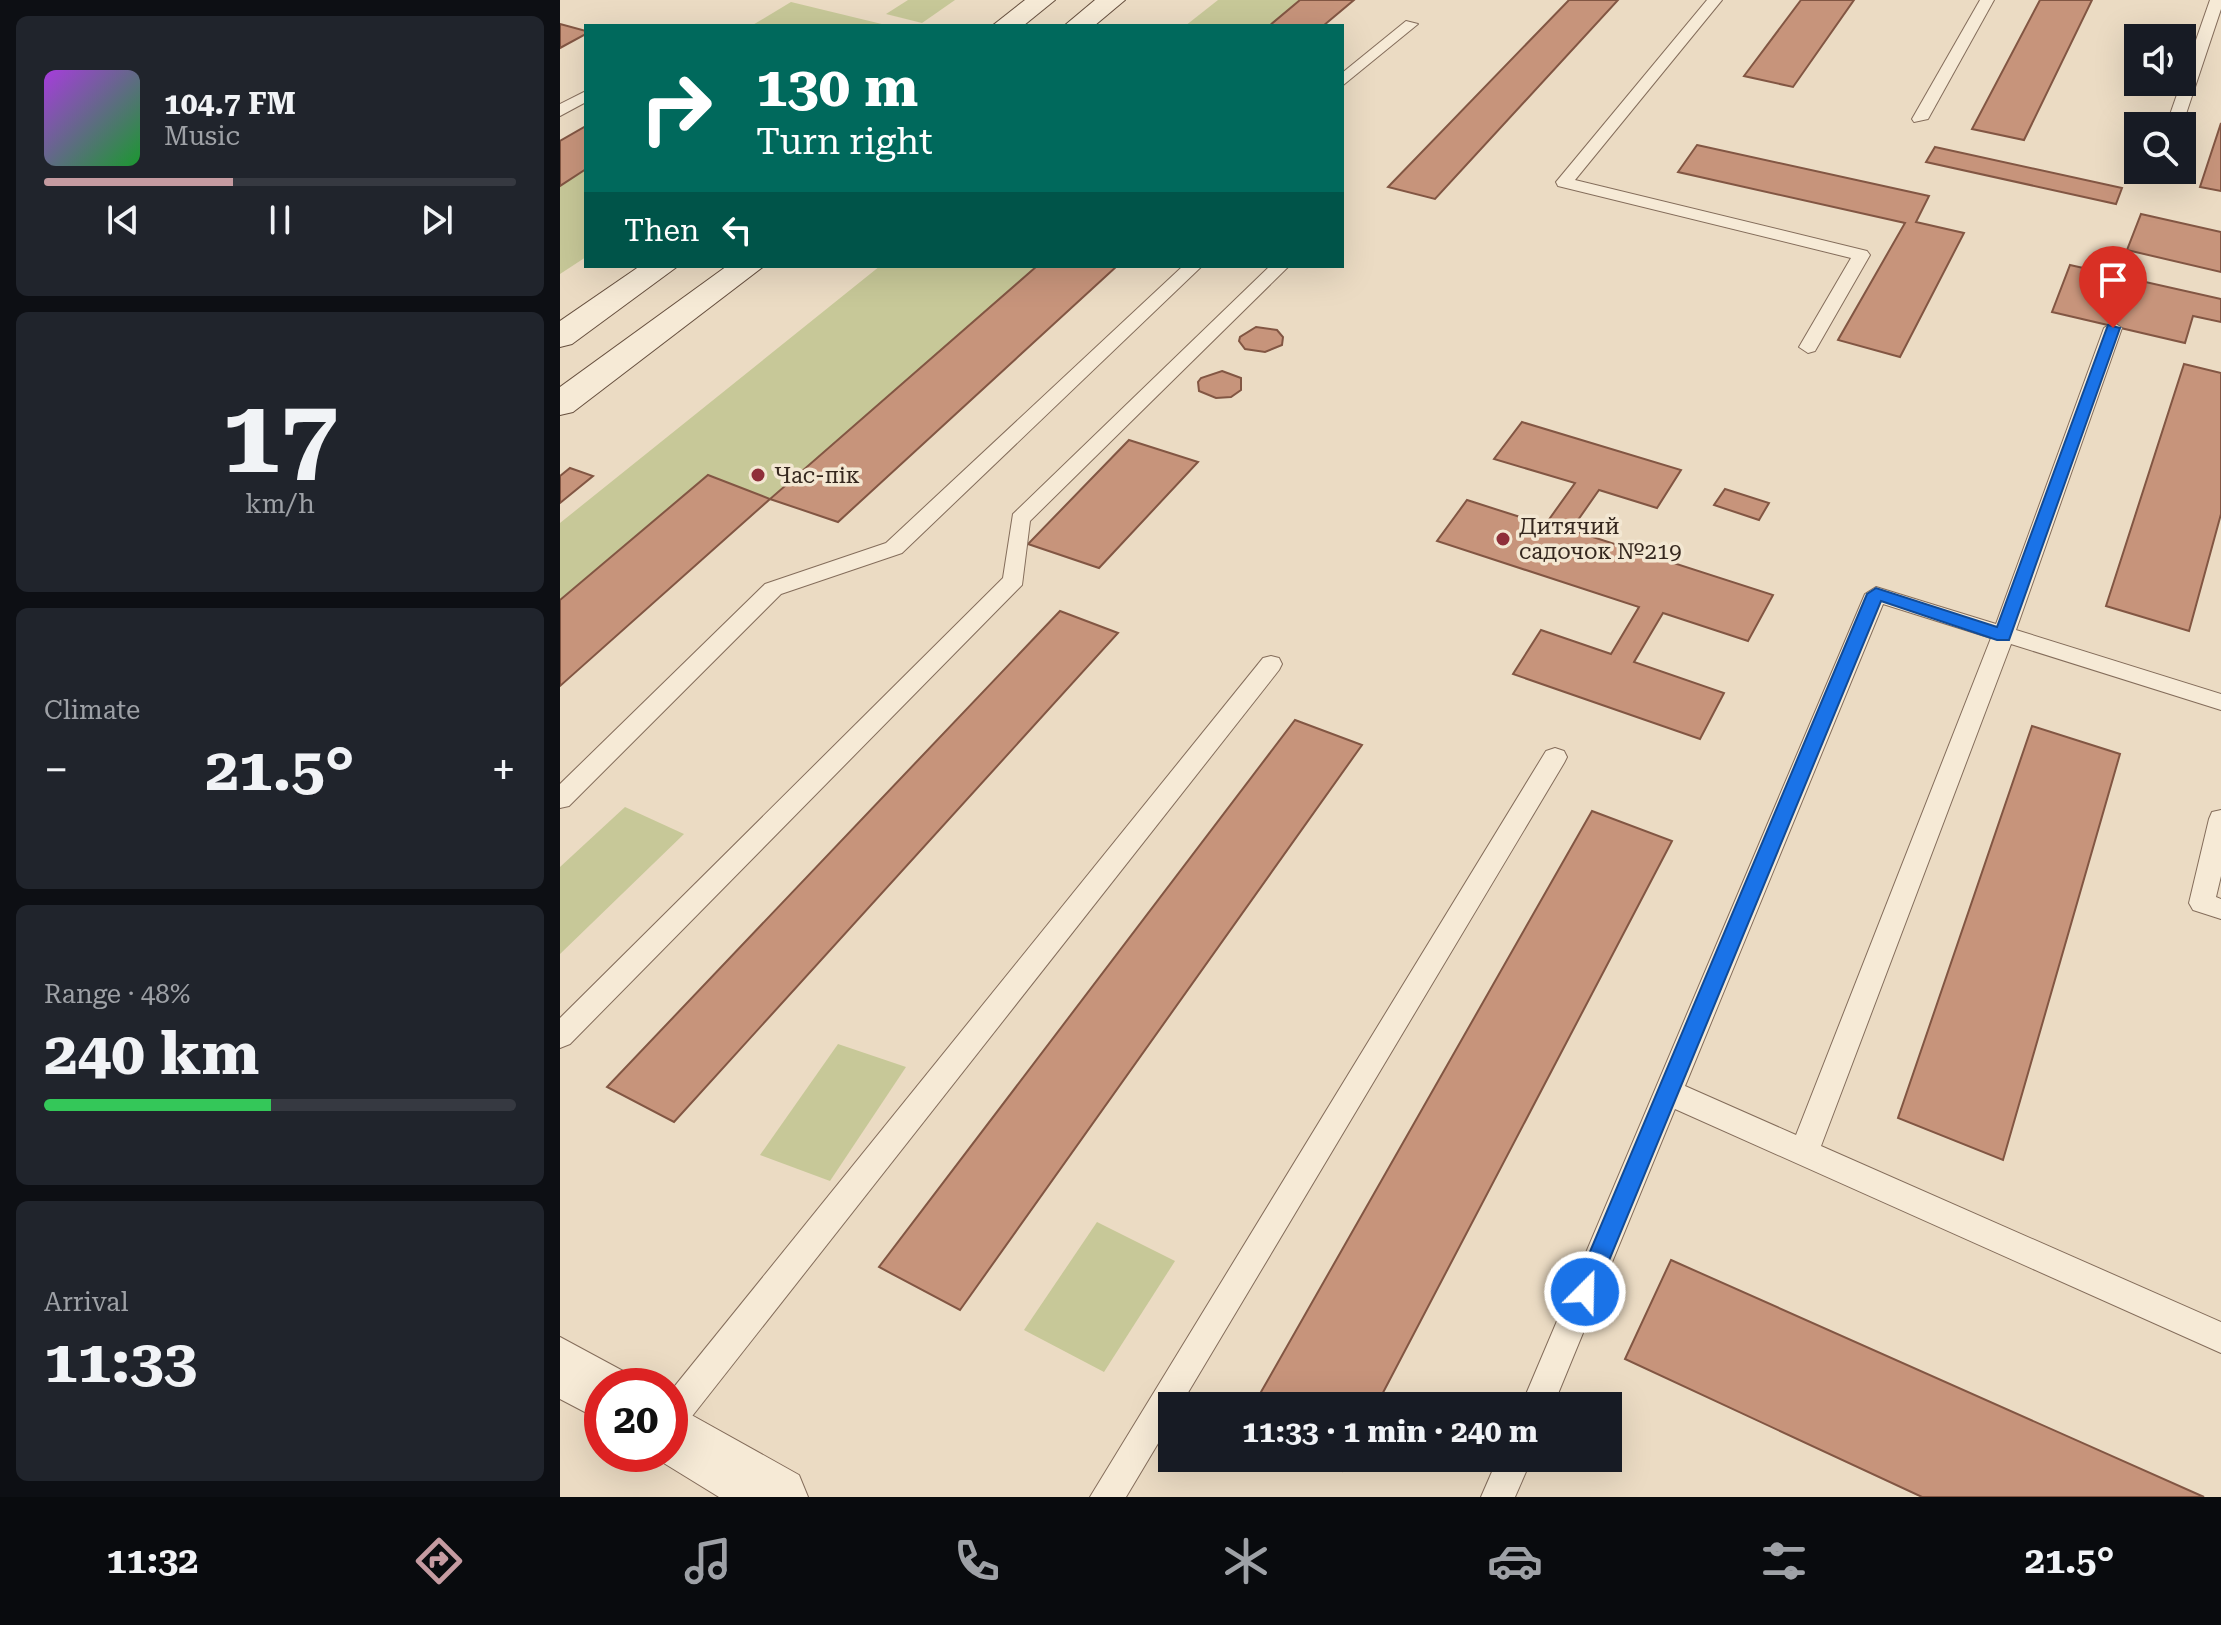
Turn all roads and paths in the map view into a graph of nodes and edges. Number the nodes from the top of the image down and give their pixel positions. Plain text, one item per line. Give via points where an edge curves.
1 (1042, 0) edge
2 (1112, 0) edge
3 (1715, 0) edge
4 (1987, 0) edge
5 (2217, 0) edge
6 (1008, 24) edge
7 (1080, 24) edge
8 (1411, 24) dead end
9 (1344, 79) edge
10 (584, 97) edge
11 (560, 111) edge
12 (2179, 112) edge
13 (1920, 119) dead end
14 (659, 268) edge
15 (745, 268) edge
16 (1191, 268) edge
17 (1278, 268) edge
18 (2113, 328) dead end
19 (560, 337) edge
20 (1808, 347) dead end
21 (560, 404) edge
22 (2003, 635) junction
23 (1271, 664) dead end
24 (2221, 702) edge
25 (1555, 757) dead end
26 (560, 799) edge
27 (2221, 819) edge
28 (2221, 909) edge
29 (560, 1036) edge
30 (1668, 1092) junction
31 (1805, 1151) junction
32 (2221, 1338) edge
33 (560, 1366) edge
34 (584, 1381) edge
35 (1543, 1392) edge
36 (688, 1395) edge
37 (688, 1444) edge
38 (1509, 1472) edge
39 (777, 1497) edge
40 (1107, 1497) edge
41 (1498, 1497) edge

1 - 6 street
2 - 7 street
3 - 20 lane via 1564,182 1861,255
4 - 13 lane
5 - 12 lane
8 - 9 lane
10 - 11 lane
14 - 19 street
15 - 21 street
16 - 26 lane via 894,548 773,589
17 - 29 lane via 1020,519 1014,580
18 - 22 lane
22 - 24 lane
22 - 30 lane via 1876,594
22 - 31 lane
23 - 36 lane
25 - 40 lane
27 - 28 lane via 2202,903
30 - 31 lane
30 - 35 lane
31 - 32 lane
33 - 34 street
37 - 39 street
38 - 41 lane

